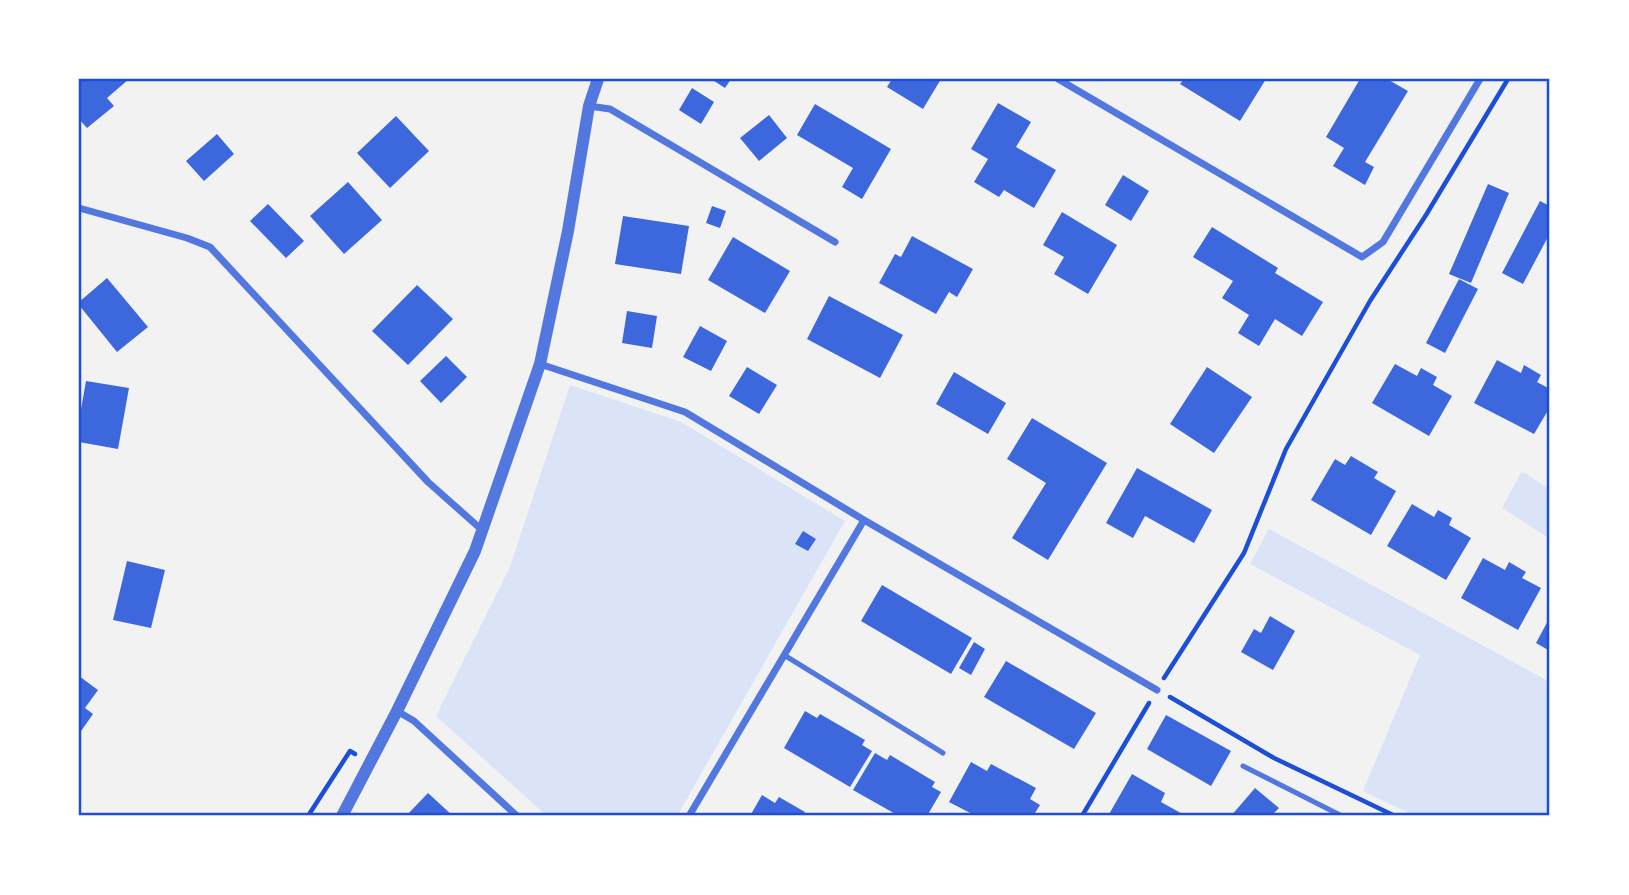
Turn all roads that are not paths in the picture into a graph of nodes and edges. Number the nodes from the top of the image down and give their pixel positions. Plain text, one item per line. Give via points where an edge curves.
1 (598, 79) edge
2 (1058, 79) edge
3 (1480, 79) edge
4 (590, 106) junction
5 (79, 208) edge
6 (835, 242) dead end
7 (540, 364) junction
8 (864, 520) junction
9 (482, 531) junction
10 (784, 655) junction
11 (1157, 690) road end
12 (397, 711) junction
13 (943, 753) dead end
14 (1243, 766) dead end
15 (342, 816) edge
16 (517, 816) edge
17 (689, 816) edge
18 (1342, 816) edge

1 - 4 street
2 - 3 street via 1362,257 1383,242
4 - 6 street via 610,109
4 - 7 street
5 - 9 street via 210,247 428,482
7 - 8 street via 685,412
7 - 9 street
8 - 10 street
8 - 11 street
9 - 12 street
10 - 13 lane
10 - 17 street
12 - 15 street
12 - 16 street via 414,720
14 - 18 lane

